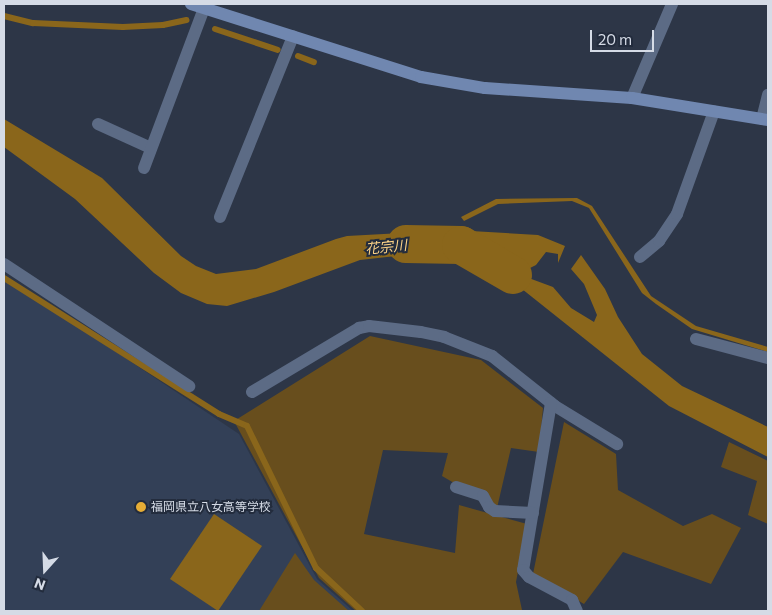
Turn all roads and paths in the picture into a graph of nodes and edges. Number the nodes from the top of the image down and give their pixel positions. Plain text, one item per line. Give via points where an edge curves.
1 (191, 4) edge
2 (672, 4) edge
3 (204, 8) junction
4 (293, 36) junction
5 (768, 95) edge
6 (632, 98) junction
7 (714, 111) junction
8 (765, 119) edge
9 (98, 124) dead end
10 (151, 148) junction
11 (144, 168) dead end
12 (220, 217) dead end
13 (640, 257) dead end
14 (4, 264) edge
15 (696, 339) dead end
16 (768, 358) edge
17 (189, 386) dead end
18 (252, 392) dead end
19 (551, 403) junction
20 (617, 444) dead end
21 (456, 487) dead end
22 (532, 513) junction
23 (577, 611) edge

1 - 3 street
2 - 6 street
3 - 4 street
3 - 10 street
4 - 6 street via 421,78 485,88
4 - 12 street
5 - 8 street
6 - 7 street
7 - 8 street
7 - 13 street via 678,214 659,241
9 - 10 street
10 - 11 street
14 - 17 street
15 - 16 street
18 - 19 street via 359,328 369,326 444,337 492,356
19 - 20 street
19 - 22 street
21 - 22 street via 483,496 495,511
22 - 23 street via 523,570 529,577 566,595

